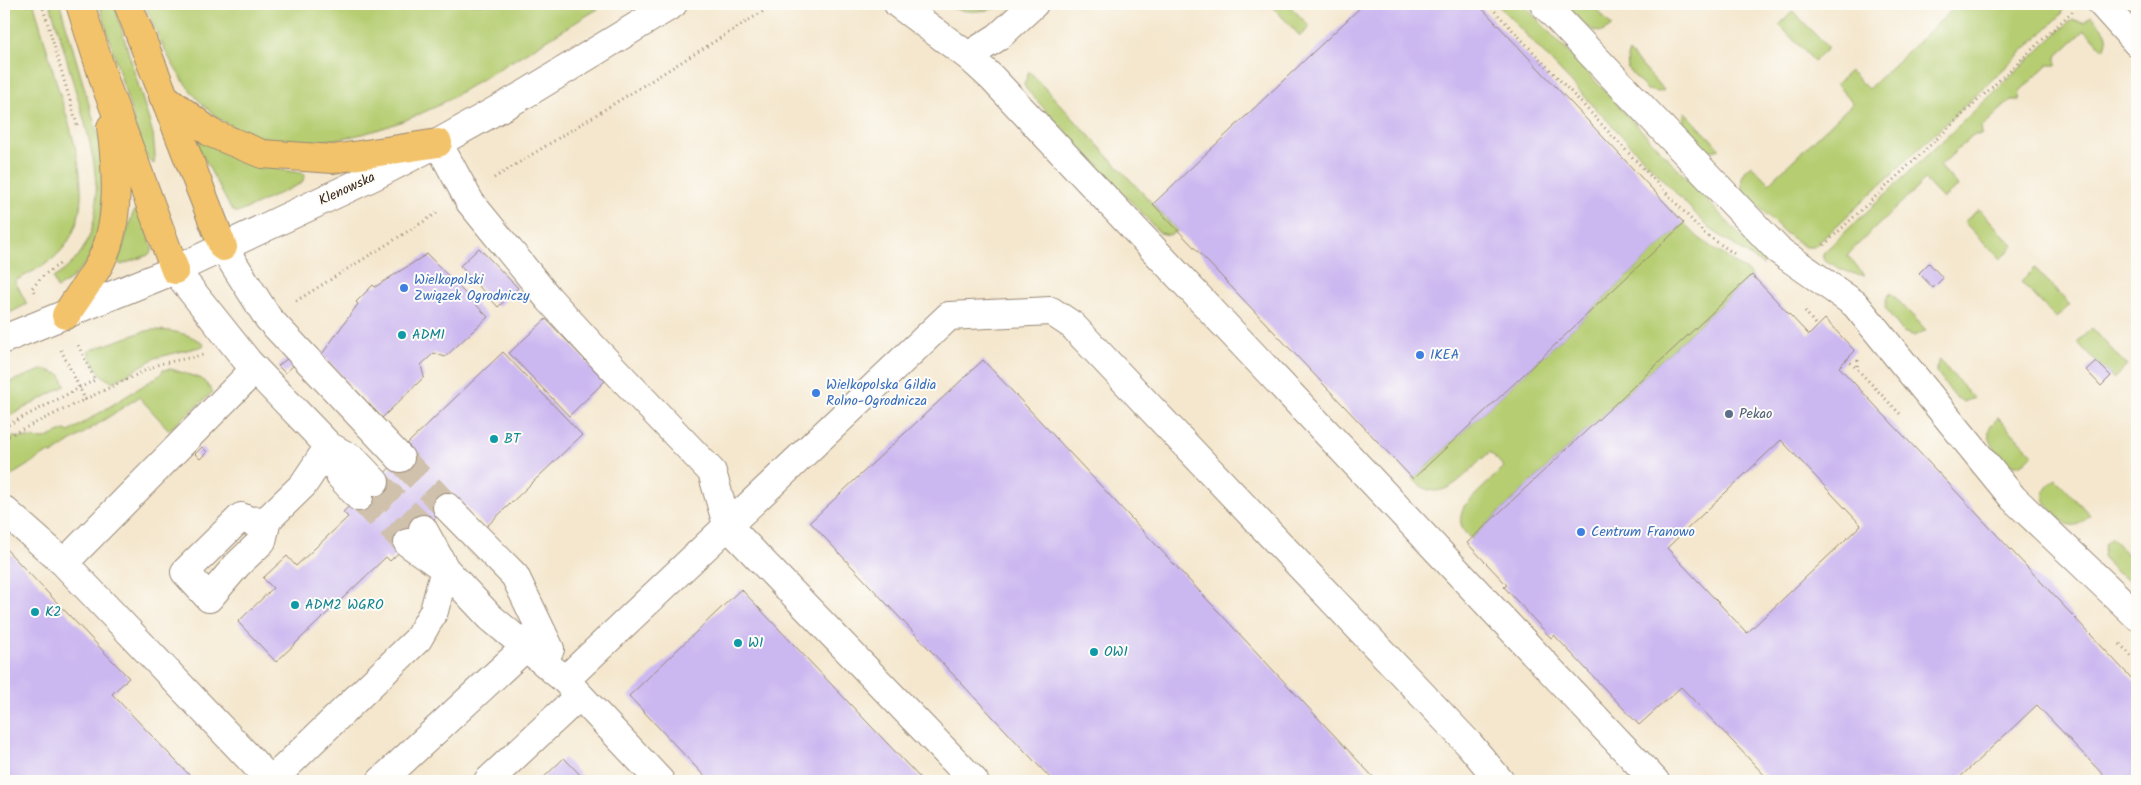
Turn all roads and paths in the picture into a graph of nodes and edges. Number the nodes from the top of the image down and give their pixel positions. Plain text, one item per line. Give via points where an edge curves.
1 (42, 4) edge
2 (80, 4) edge
3 (128, 4) edge
4 (672, 4) edge
5 (775, 4) edge
6 (898, 4) edge
7 (1034, 4) edge
8 (1488, 4) edge
9 (1544, 4) edge
10 (2089, 6) edge
11 (2137, 43) edge
12 (968, 56) junction
13 (106, 86) junction
14 (163, 96) junction
15 (78, 128) dead end
16 (438, 144) junction
17 (466, 195) junction
18 (223, 247) junction
19 (68, 257) dead end
20 (1743, 260) dead end
21 (175, 270) junction
22 (1807, 271) junction
23 (1805, 311) junction
24 (1813, 312) dead end
25 (65, 315) junction
26 (268, 318) junction
27 (1817, 327) dead end
28 (4, 339) edge
29 (232, 342) junction
30 (1859, 355) dead end
31 (1847, 359) dead end
32 (255, 369) junction
33 (1858, 369) junction
34 (1905, 419) dead end
35 (4, 427) edge
36 (4, 438) edge
37 (329, 446) junction
38 (400, 458) tunnel mouth
39 (367, 489) tunnel mouth
40 (446, 507) tunnel mouth
41 (4, 510) edge
42 (267, 520) dead end
43 (728, 525) junction
44 (416, 536) tunnel mouth
45 (64, 563) junction
46 (445, 569) junction
47 (2137, 616) edge
48 (534, 640) junction
49 (2117, 640) dead end
50 (2137, 662) edge
51 (572, 688) junction
52 (1486, 776) edge
53 (271, 781) edge
54 (381, 781) edge
55 (488, 781) edge
56 (660, 781) edge
57 (974, 781) edge
58 (1655, 781) edge

1 - 15 path
2 - 13 main road
3 - 14 main road
4 - 16 street, Klenowska
5 - 17 path
6 - 12 street
7 - 12 street via 998,38
8 - 20 path via 1704,233
9 - 22 street via 1778,250
10 - 11 street
10 - 22 path via 1820,249
12 - 58 street
13 - 21 main road
13 - 25 main road via 115,157 114,214 100,262
14 - 16 main road via 211,133 262,154 332,159
14 - 18 main road
16 - 17 street
16 - 18 street, Klenowska
17 - 26 path
17 - 43 street via 561,312 712,472
18 - 21 street, Klenowska
18 - 26 street
19 - 25 path via 44,274
21 - 25 street, Klenowska
21 - 29 street
22 - 23 path via 1794,302
22 - 47 street via 1855,304 2013,498
23 - 24 path
23 - 27 path
25 - 28 street, Klenowska
25 - 35 path via 95,380
26 - 38 street
29 - 32 street
29 - 36 path via 215,352 159,364
30 - 33 path
31 - 33 path
32 - 37 street
32 - 45 street
33 - 34 path
37 - 39 street via 340,476
37 - 42 street via 303,485
40 - 48 street via 515,576
41 - 45 street
43 - 51 street
43 - 52 street via 949,316 1051,311 1072,325
43 - 57 street
44 - 46 street
45 - 53 street
46 - 48 street via 490,617
46 - 53 street via 434,611 418,639
48 - 51 street
48 - 54 street
49 - 50 path
51 - 55 street
51 - 56 street

